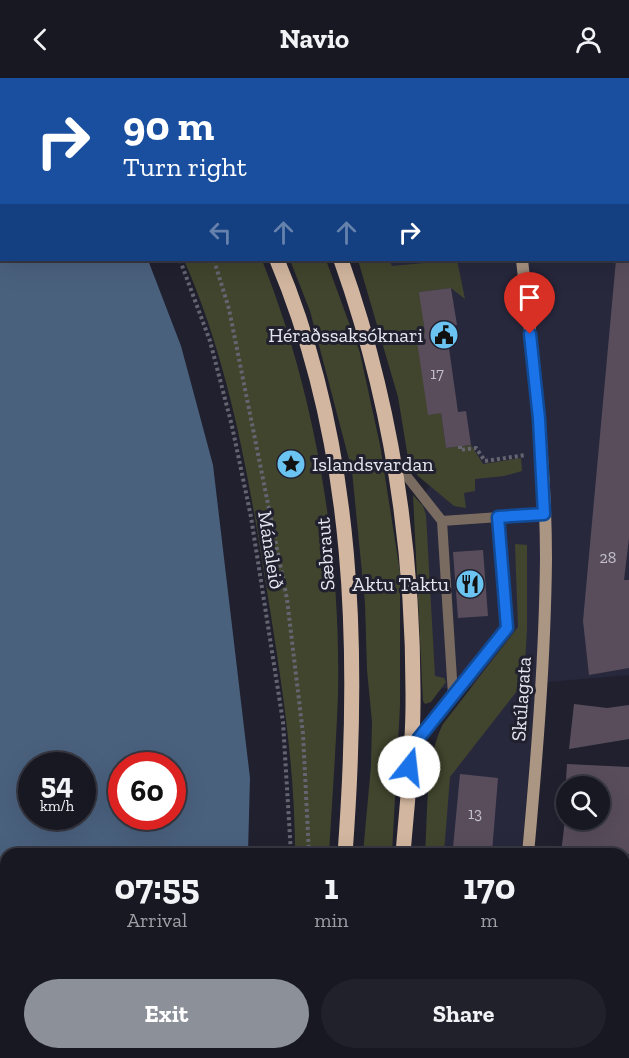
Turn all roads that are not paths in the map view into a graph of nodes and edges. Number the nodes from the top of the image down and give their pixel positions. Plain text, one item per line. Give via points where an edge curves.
1 (277, 261) edge
2 (341, 261) edge
3 (522, 261) edge
4 (394, 459) junction
5 (544, 514) junction
6 (498, 517) junction
7 (442, 521) junction
8 (453, 695) junction
9 (411, 748) junction
10 (345, 848) edge
11 (403, 848) edge
12 (529, 848) edge

1 - 10 main road, Sæbraut via 316,372 342,499 353,698
2 - 4 main road via 375,368
3 - 5 street, Skúlagata via 539,419
4 - 7 lane
4 - 9 main road via 412,615
5 - 6 lane
5 - 12 street, Skúlagata via 543,689
6 - 7 lane
6 - 8 lane via 507,628
7 - 8 lane
8 - 9 lane
9 - 11 main road

